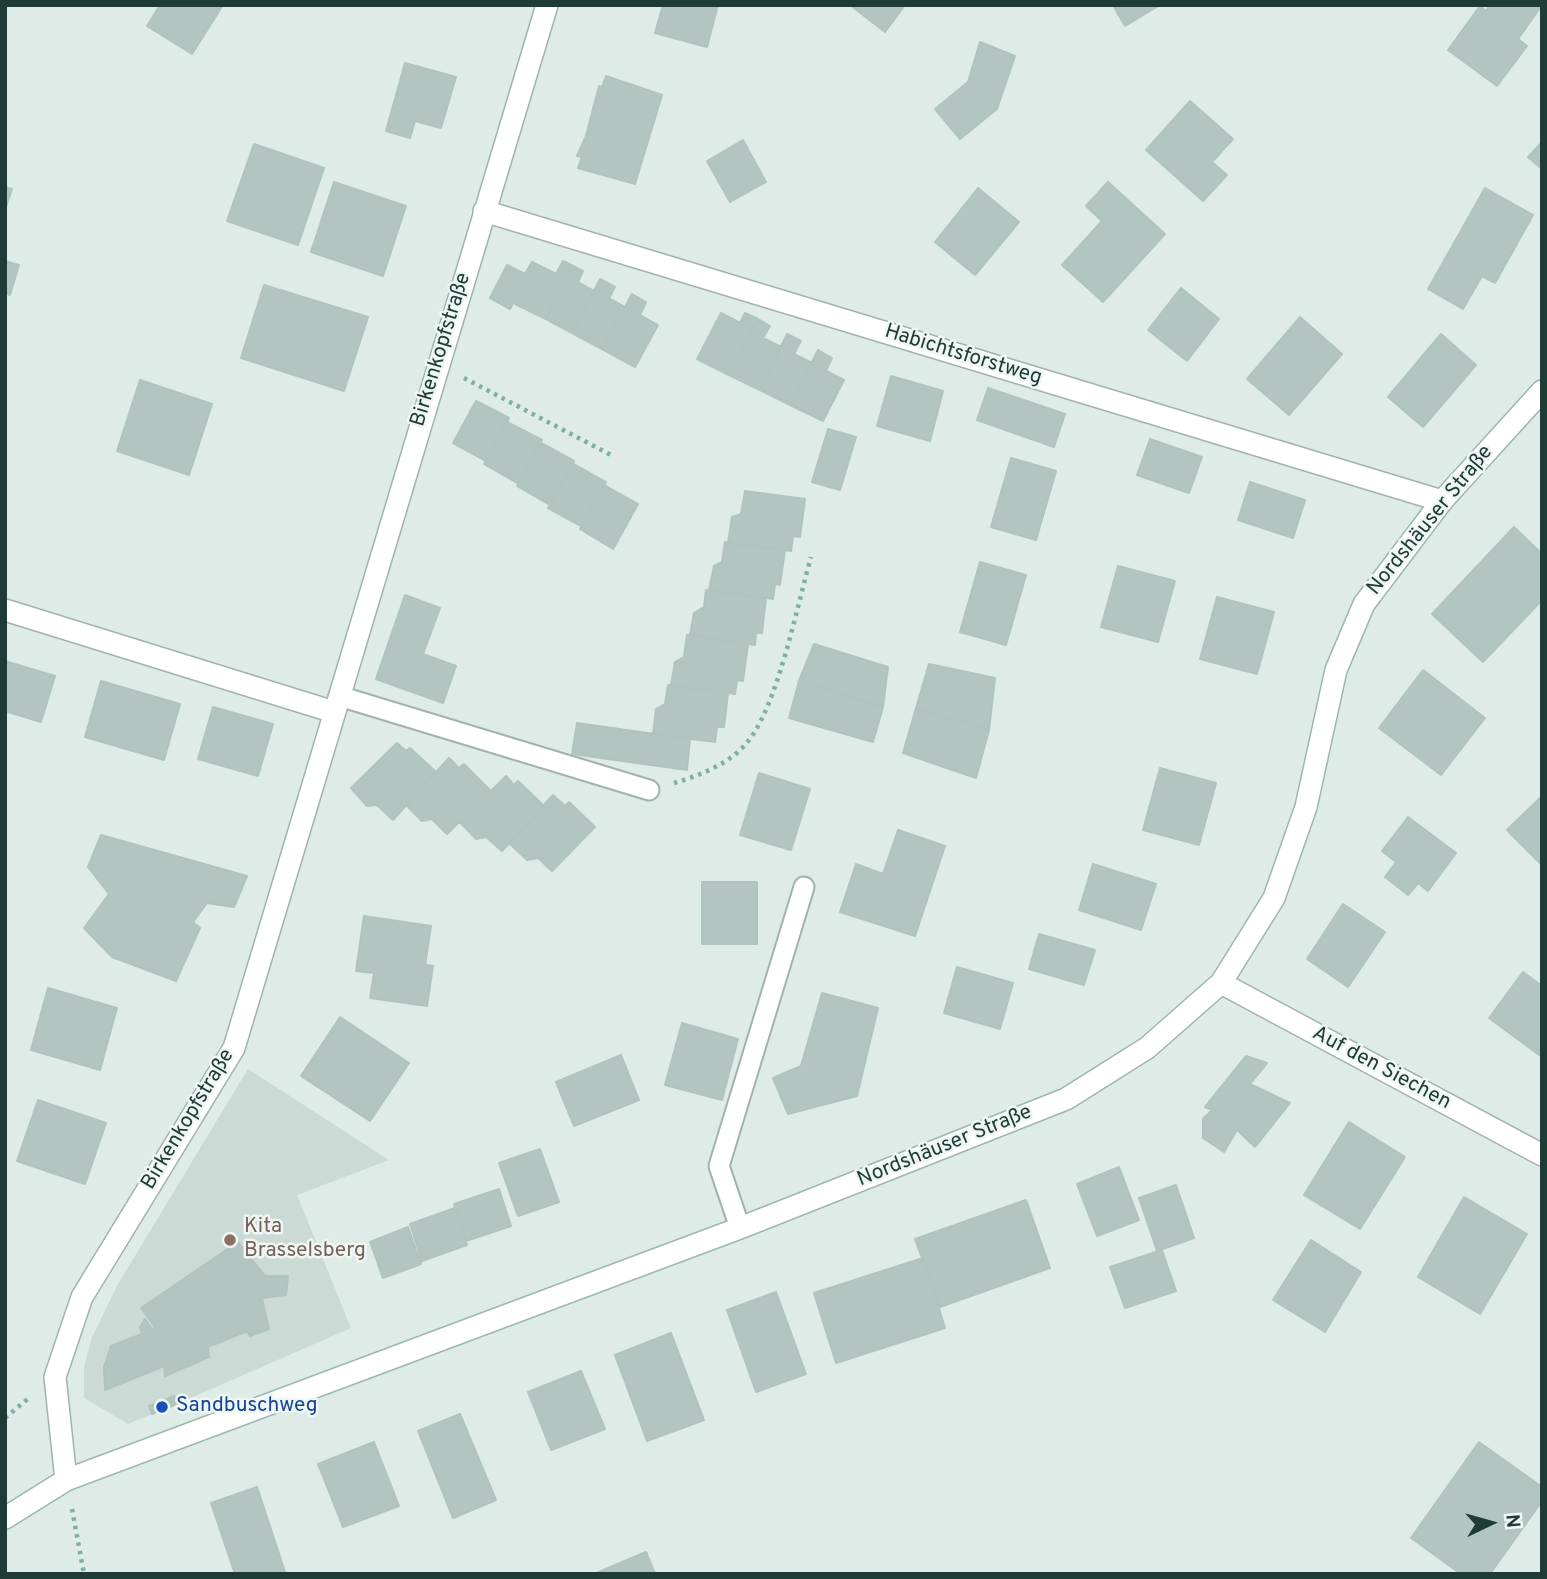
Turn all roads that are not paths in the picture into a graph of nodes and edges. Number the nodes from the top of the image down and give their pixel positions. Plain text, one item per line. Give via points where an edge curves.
1 (547, 5) edge
2 (484, 211) junction
3 (1542, 391) edge
4 (1442, 500) junction
5 (5, 610) edge
6 (336, 704) junction
7 (649, 790) road end
8 (804, 887) dead end
9 (1221, 983) junction
10 (1542, 1154) edge
11 (740, 1228) junction
12 (66, 1480) junction
13 (5, 1518) edge

1 - 2 street, Birkenkopfstraße
2 - 4 street, Habichtsforstweg
2 - 6 street, Birkenkopfstraße
3 - 4 street, Nordshäuser Straße
4 - 9 street, Nordshäuser Straße via 1364,604 1336,670 1306,807 1274,898
5 - 6 street
6 - 7 lane
6 - 12 street, Birkenkopfstraße via 234,1048 82,1297 55,1377
8 - 11 lane via 719,1166
9 - 10 street, Auf den Siechen
9 - 11 street, Nordshäuser Straße via 1147,1048 1066,1099
11 - 12 street, Nordshäuser Straße
12 - 13 street, Nordshäuser Straße

